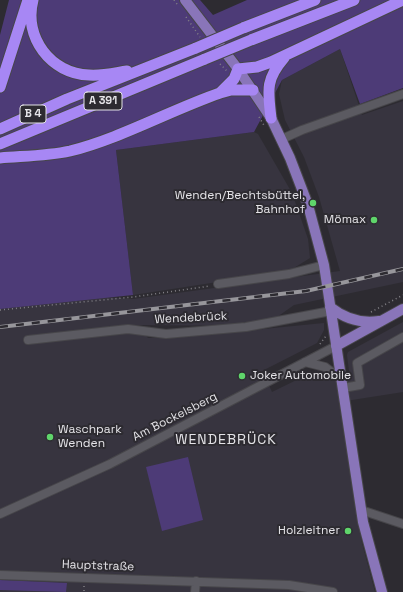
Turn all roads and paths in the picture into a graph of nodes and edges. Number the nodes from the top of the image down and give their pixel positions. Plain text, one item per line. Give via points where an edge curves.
1 (28, 0) edge
2 (33, 0) edge
3 (174, 0) edge
4 (315, 0) edge
5 (354, 0) edge
6 (403, 0) edge
7 (182, 3) edge
8 (183, 12) dead end
9 (200, 45) junction
10 (286, 55) junction
11 (220, 63) dead end
12 (145, 68) junction
13 (238, 69) junction
14 (234, 80) junction
15 (0, 87) edge
16 (253, 90) junction
17 (220, 92) junction
18 (403, 94) edge
19 (67, 100) joint
20 (259, 117) dead end
21 (271, 118) junction
22 (0, 129) edge
23 (266, 130) dead end
24 (282, 140) junction
25 (0, 144) edge
26 (0, 158) edge
27 (324, 265) junction
28 (218, 284) joint
29 (403, 295) edge
30 (330, 309) junction
31 (403, 309) edge
32 (0, 310) edge
33 (365, 314) dead end
34 (383, 320) junction
35 (326, 334) dead end
36 (403, 337) edge
37 (28, 340) dead end
38 (319, 346) dead end
39 (336, 346) junction
40 (305, 362) junction
41 (342, 383) junction
42 (361, 510) junction
43 (0, 514) edge
44 (403, 524) edge
45 (0, 575) edge
46 (196, 581) junction
47 (84, 582) dead end
48 (237, 582) junction
49 (84, 592) edge
50 (195, 592) edge
51 (236, 592) edge
52 (333, 592) edge
53 (382, 592) edge

1 - 15 highway
2 - 12 highway via 30,20 34,37 45,55 59,66 72,72 89,75
3 - 7 path
4 - 9 highway, A 391, bridge
5 - 25 highway, A 391, bridge
6 - 10 highway
7 - 13 main road
8 - 9 path
9 - 12 highway, A 391
10 - 13 highway via 257,67
10 - 21 highway via 273,71 268,85
11 - 14 path
12 - 19 highway, A 391
13 - 14 highway
13 - 16 main road
14 - 17 highway
16 - 17 highway
16 - 21 main road
17 - 26 highway via 86,146 49,155
18 - 24 street via 302,130
19 - 22 highway, B 4
20 - 23 path
21 - 24 main road
24 - 27 main road via 308,205
27 - 28 street via 289,274
27 - 30 main road
28 - 32 path via 133,297
29 - 33 path
30 - 34 main road via 352,320
30 - 37 street, Wendebrück via 246,327 166,334 128,329
30 - 39 main road
31 - 34 main road
34 - 39 main road
35 - 38 path via 325,340
36 - 41 street via 357,363 360,385
39 - 40 street, Am Bockelsberg
39 - 41 main road
40 - 41 street via 325,367
40 - 43 street, Am Bockelsberg via 110,464
41 - 42 main road
42 - 44 street
42 - 53 main road via 368,546
45 - 46 street, Hauptstraße
46 - 48 street, Hauptstraße
46 - 50 street
47 - 49 path
48 - 51 street
48 - 52 street, Hauptstraße via 306,586

